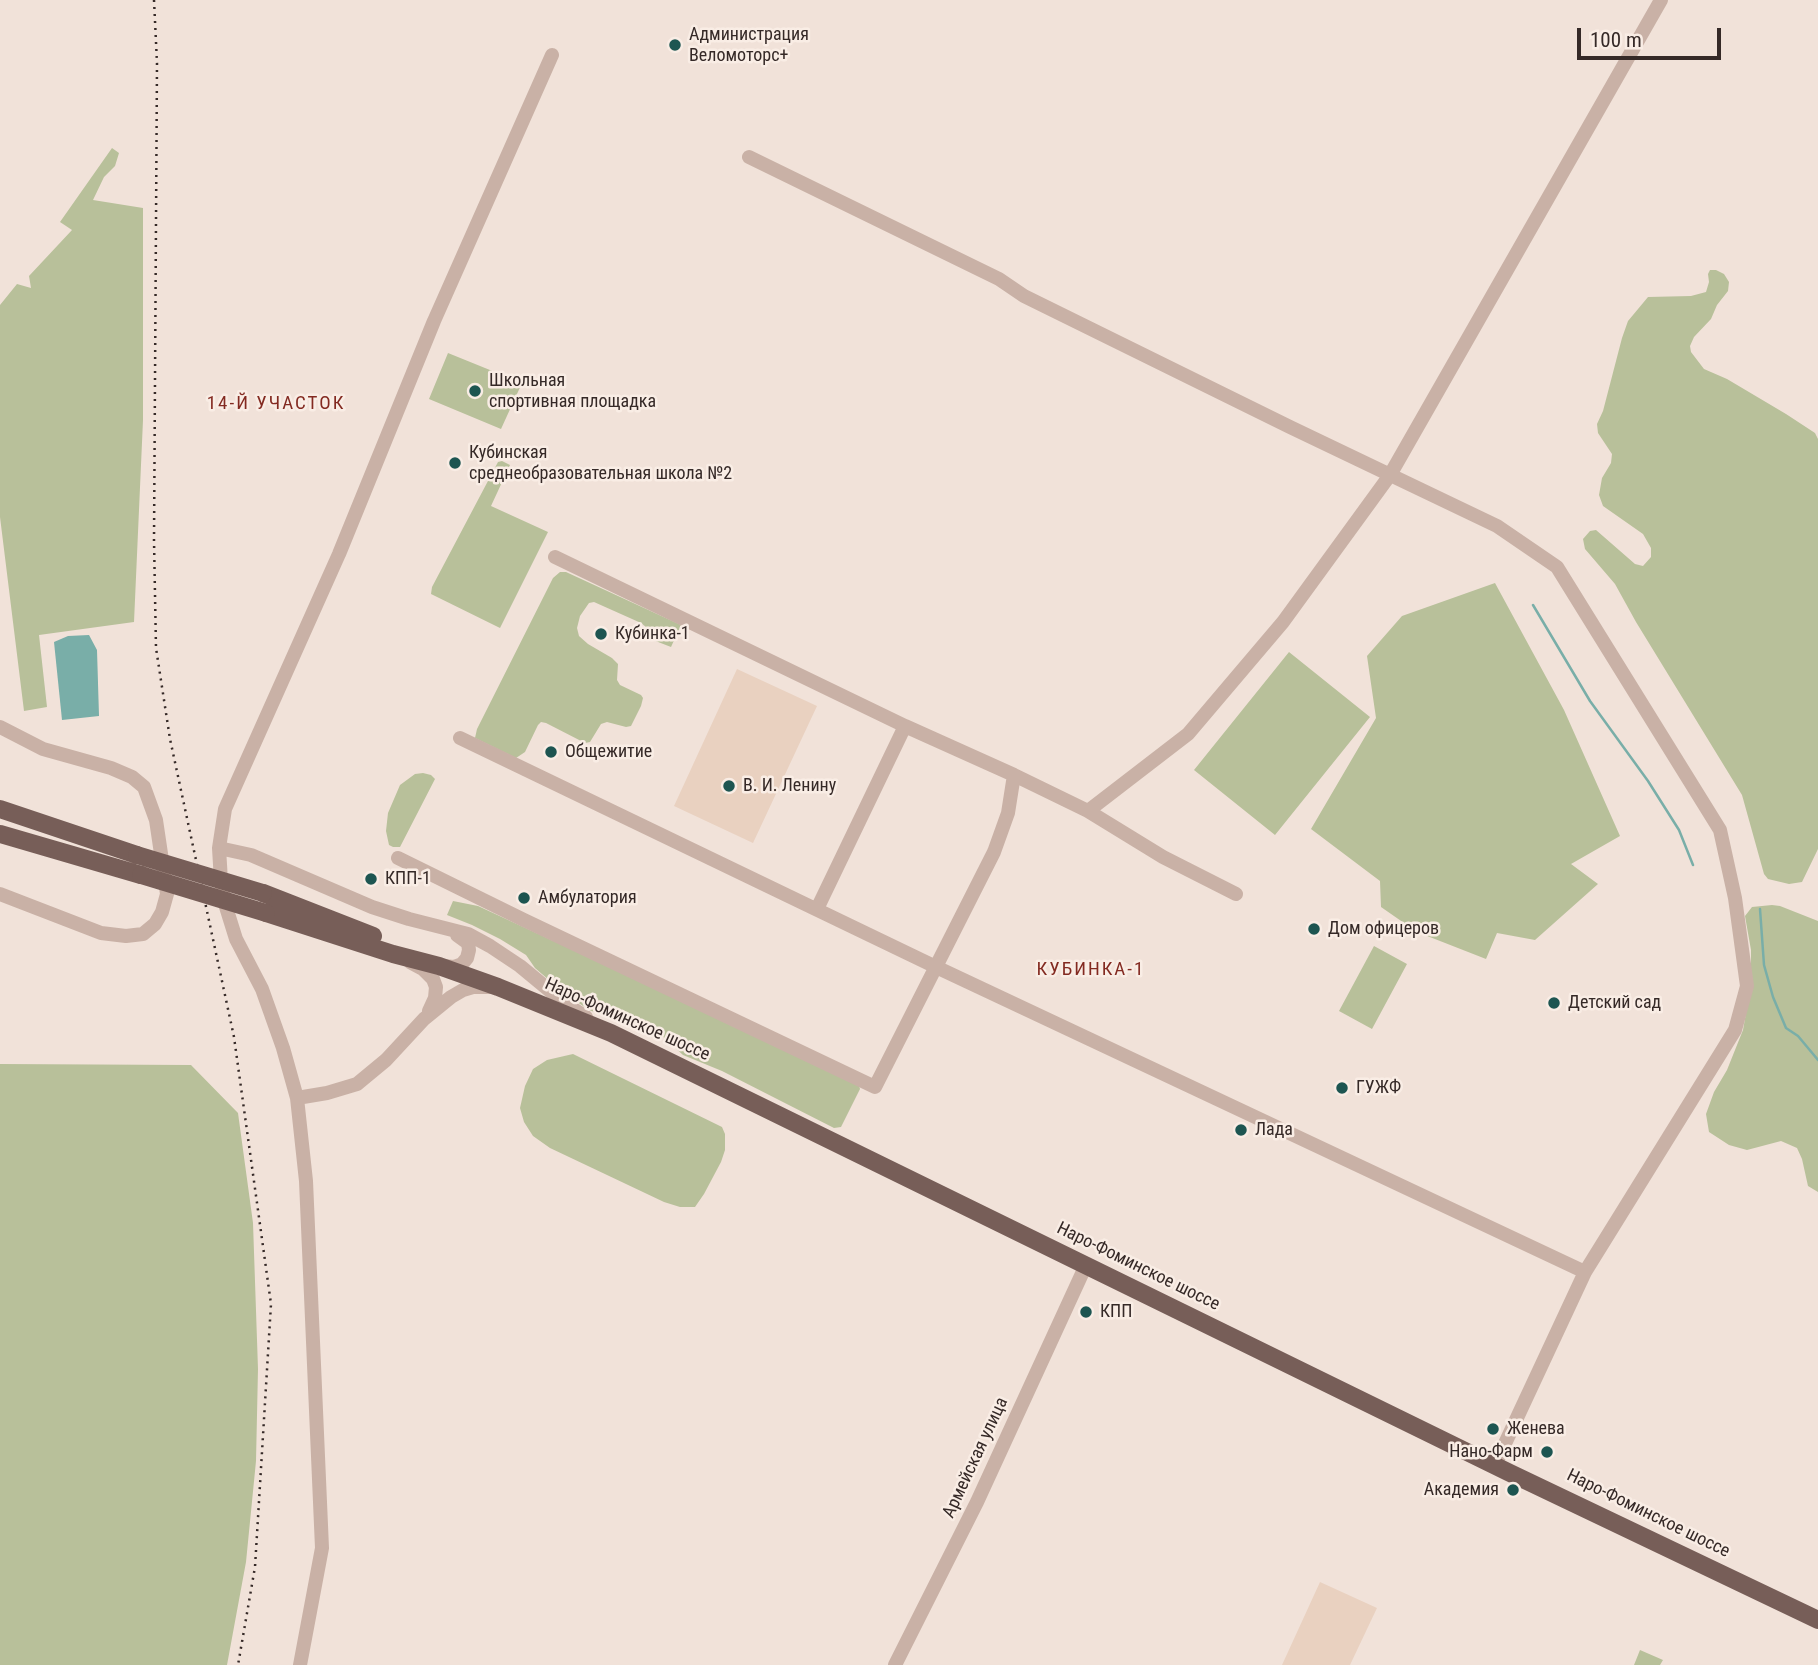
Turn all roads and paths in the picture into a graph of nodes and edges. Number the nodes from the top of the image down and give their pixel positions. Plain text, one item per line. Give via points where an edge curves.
1 (1661, 0) edge
2 (552, 55) dead end
3 (749, 158) dead end
4 (1390, 475) junction
5 (555, 557) dead end
6 (905, 726) junction
7 (0, 727) edge
8 (460, 738) dead end
9 (1014, 775) junction
10 (0, 810) edge
11 (1088, 811) junction
12 (0, 834) edge
13 (219, 848) junction
14 (398, 858) dead end
15 (0, 894) edge
16 (1236, 894) dead end
17 (817, 909) junction
18 (446, 929) junction
19 (393, 954) junction
20 (436, 965) junction
21 (936, 967) junction
22 (498, 987) junction
23 (424, 1019) junction
24 (611, 1032) junction
25 (297, 1098) junction
26 (1086, 1265) junction
27 (1585, 1272) junction
28 (1495, 1465) junction
29 (1818, 1620) edge
30 (300, 1665) edge
31 (895, 1665) edge

1 - 4 street
2 - 13 street via 225,809
3 - 4 street
4 - 11 street via 1283,622 1188,734
4 - 27 street via 1497,526 1558,567 1720,830 1747,986 1735,1030
5 - 6 street
6 - 9 street
6 - 17 street
7 - 15 street via 43,748 111,768 144,787 156,820 167,894 155,924 143,934 126,936 101,933
8 - 17 street
9 - 11 street
9 - 21 street via 1008,813 994,852
10 - 20 main road, Наро-Фоминское шоссе, bridge via 263,893 349,925
11 - 16 street
12 - 19 main road, Наро-Фоминское шоссе, bridge
13 - 18 street via 251,855 372,907
13 - 25 street via 226,907 236,939 262,989
14 - 21 street via 876,1087
17 - 21 street
18 - 20 street via 468,943 467,958 454,967
18 - 24 street via 490,946 565,1004
19 - 20 main road, Наро-Фоминское шоссе
19 - 23 street via 433,979 435,998
20 - 22 main road, Наро-Фоминское шоссе
21 - 27 street
22 - 23 street via 464,990
22 - 24 main road, Наро-Фоминское шоссе
23 - 25 street via 357,1084
24 - 26 main road, Наро-Фоминское шоссе
25 - 30 street via 306,1181 321,1548
26 - 28 main road, Наро-Фоминское шоссе
26 - 31 street, Армейская улица via 977,1502
27 - 28 street
28 - 29 main road, Наро-Фоминское шоссе

